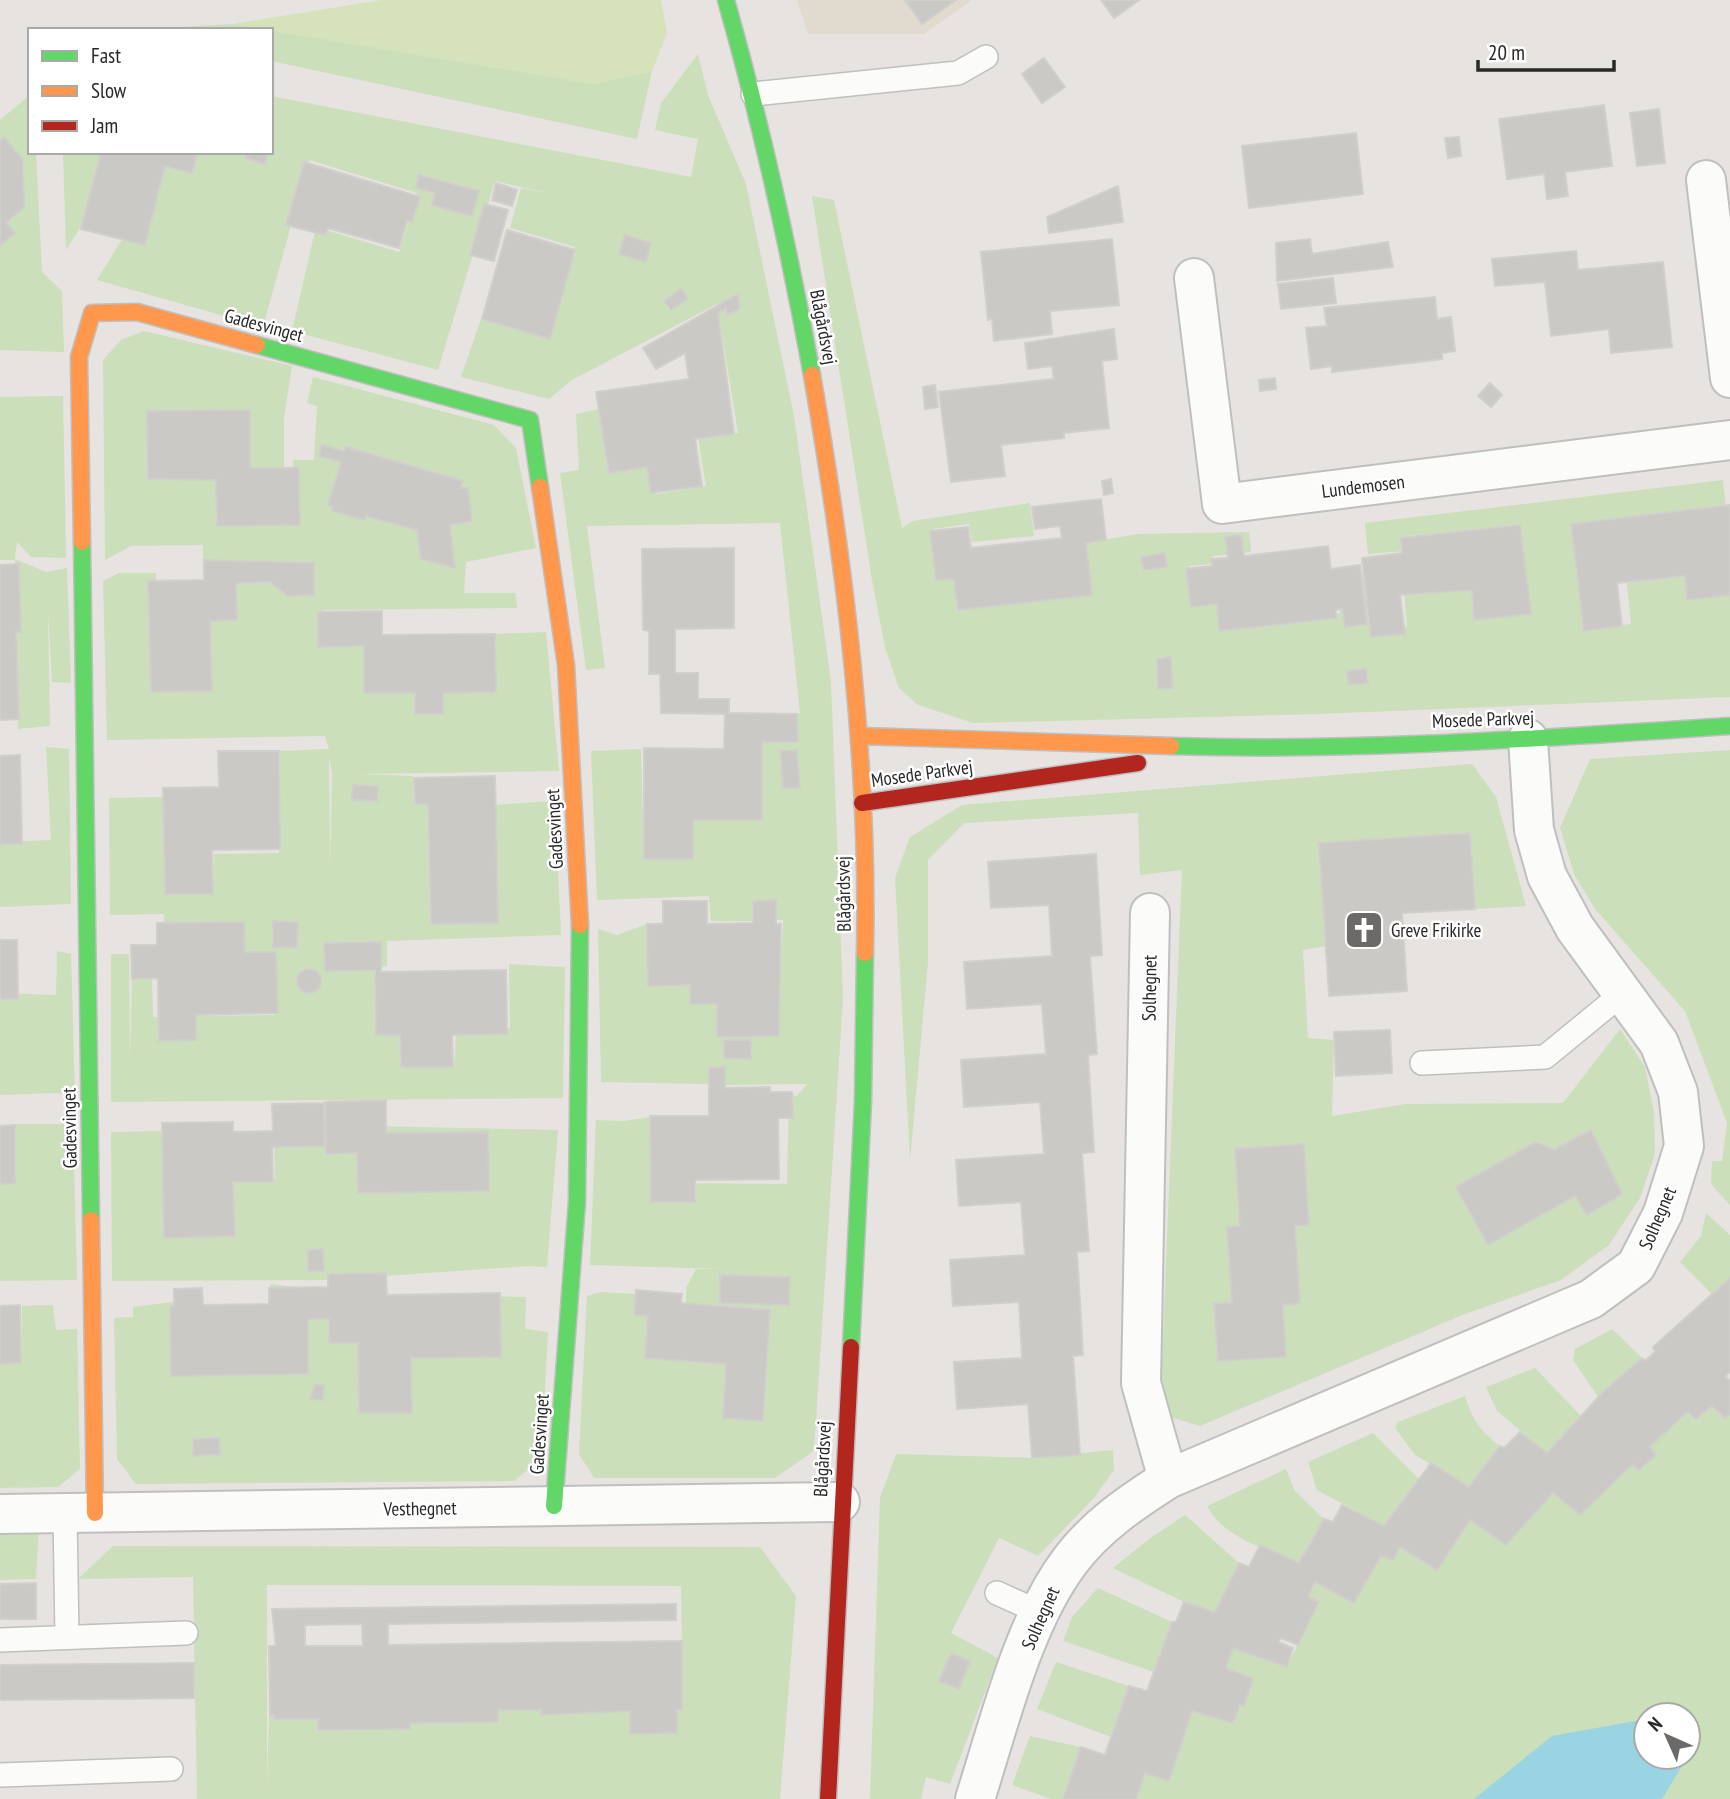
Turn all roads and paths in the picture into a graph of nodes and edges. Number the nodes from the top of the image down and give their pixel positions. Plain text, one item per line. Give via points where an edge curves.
1 (726, 0) edge
2 (986, 57) dead end
3 (752, 94) junction
4 (1706, 180) dead end
5 (1194, 278) dead end
6 (1730, 378) edge
7 (1730, 440) edge
8 (1730, 726) edge
9 (860, 736) junction
10 (1528, 739) junction
11 (1237, 748) junction
12 (862, 803) junction
13 (1150, 913) dead end
14 (1623, 993) junction
15 (1422, 1063) dead end
16 (1168, 1479) junction
17 (841, 1502) junction
18 (554, 1506) junction
19 (80, 1513) junction
20 (0, 1514) edge
21 (997, 1593) dead end
22 (1039, 1612) junction
23 (186, 1633) dead end
24 (67, 1637) junction
25 (0, 1640) edge
26 (171, 1769) dead end
27 (0, 1775) edge
28 (828, 1799) edge
29 (975, 1799) edge

1 - 3 street, Blågårdsvej
2 - 3 lane via 958,73
3 - 9 street, Blågårdsvej via 796,288 827,462
4 - 6 street
5 - 7 street, Lundemosen via 1222,504
8 - 10 street, Mosede Parkvej
9 - 11 street, Mosede Parkvej
9 - 12 street, Blågårdsvej
10 - 11 street, Mosede Parkvej
10 - 14 street, Solhegnet via 1534,830 1547,876 1575,928
11 - 12 street, Mosede Parkvej
12 - 17 street, Blågårdsvej via 866,923 863,1101
13 - 16 street, Solhegnet via 1141,1383
14 - 15 lane via 1545,1057
14 - 16 street, Solhegnet via 1659,1043 1678,1093 1684,1146 1663,1213 1636,1266 1591,1299
16 - 22 street, Solhegnet via 1115,1513 1071,1559
17 - 18 street, Vesthegnet
17 - 28 street, Blågårdsvej
18 - 19 street, Vesthegnet
18 - 19 street, Gadesvinget via 577,1202 580,921 566,665 530,419 137,312 92,313 79,358
19 - 20 street, Vesthegnet
19 - 24 lane
21 - 22 lane
22 - 29 street, Solhegnet
23 - 24 lane
24 - 25 lane
26 - 27 lane

